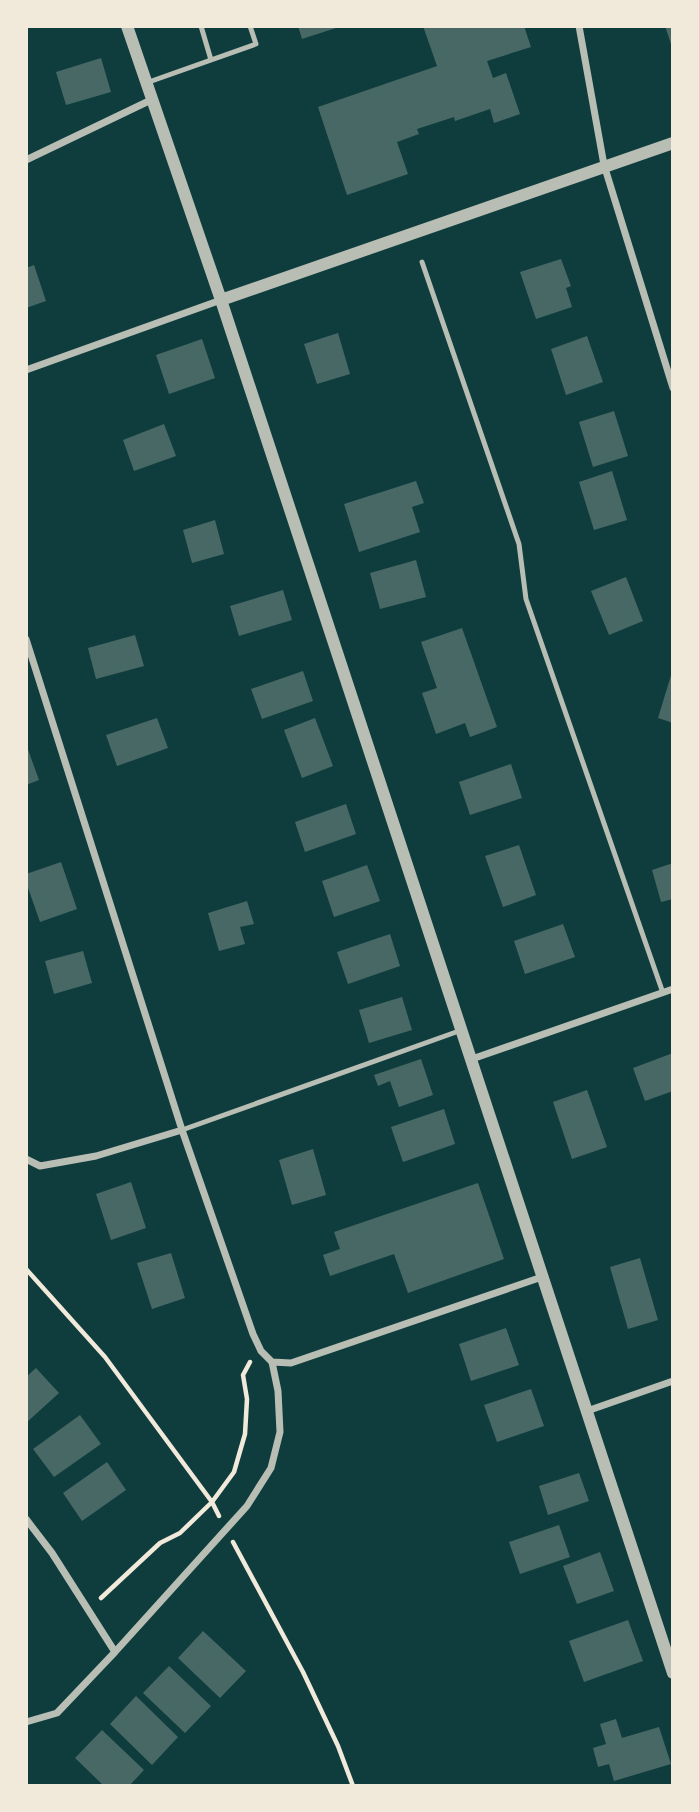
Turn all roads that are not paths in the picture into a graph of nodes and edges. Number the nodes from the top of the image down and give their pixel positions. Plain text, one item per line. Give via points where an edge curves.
1 (127, 26) edge
2 (201, 26) edge
3 (250, 26) edge
4 (579, 26) edge
5 (211, 60) junction
6 (146, 83) junction
7 (151, 100) junction
8 (673, 143) edge
9 (26, 160) edge
10 (604, 165) junction
11 (422, 262) dead end
12 (221, 300) junction
13 (26, 370) edge
14 (673, 388) edge
15 (26, 639) edge
16 (673, 989) edge
17 (663, 993) junction
18 (462, 1030) junction
19 (472, 1059) junction
20 (182, 1130) junction
21 (26, 1159) edge
22 (542, 1277) junction
23 (272, 1362) junction
24 (673, 1381) edge
25 (587, 1411) junction
26 (26, 1519) edge
27 (115, 1652) junction
28 (673, 1673) edge
29 (26, 1722) edge

1 - 6 street
2 - 5 lane
3 - 5 lane via 256,44
4 - 10 street
5 - 6 lane
6 - 7 street
7 - 9 street
7 - 12 street
8 - 10 street
10 - 12 street
10 - 14 street
11 - 17 lane via 519,544 526,598
12 - 13 street
12 - 18 street
15 - 20 street
16 - 17 street
17 - 19 street
18 - 19 street
18 - 20 lane
19 - 22 street
20 - 21 street via 96,1156 40,1166
20 - 23 street via 258,1346
22 - 23 street via 291,1363
22 - 25 street
23 - 27 street via 280,1432 271,1468 226,1530
24 - 25 street
25 - 28 street
26 - 27 street
27 - 29 street via 57,1713

